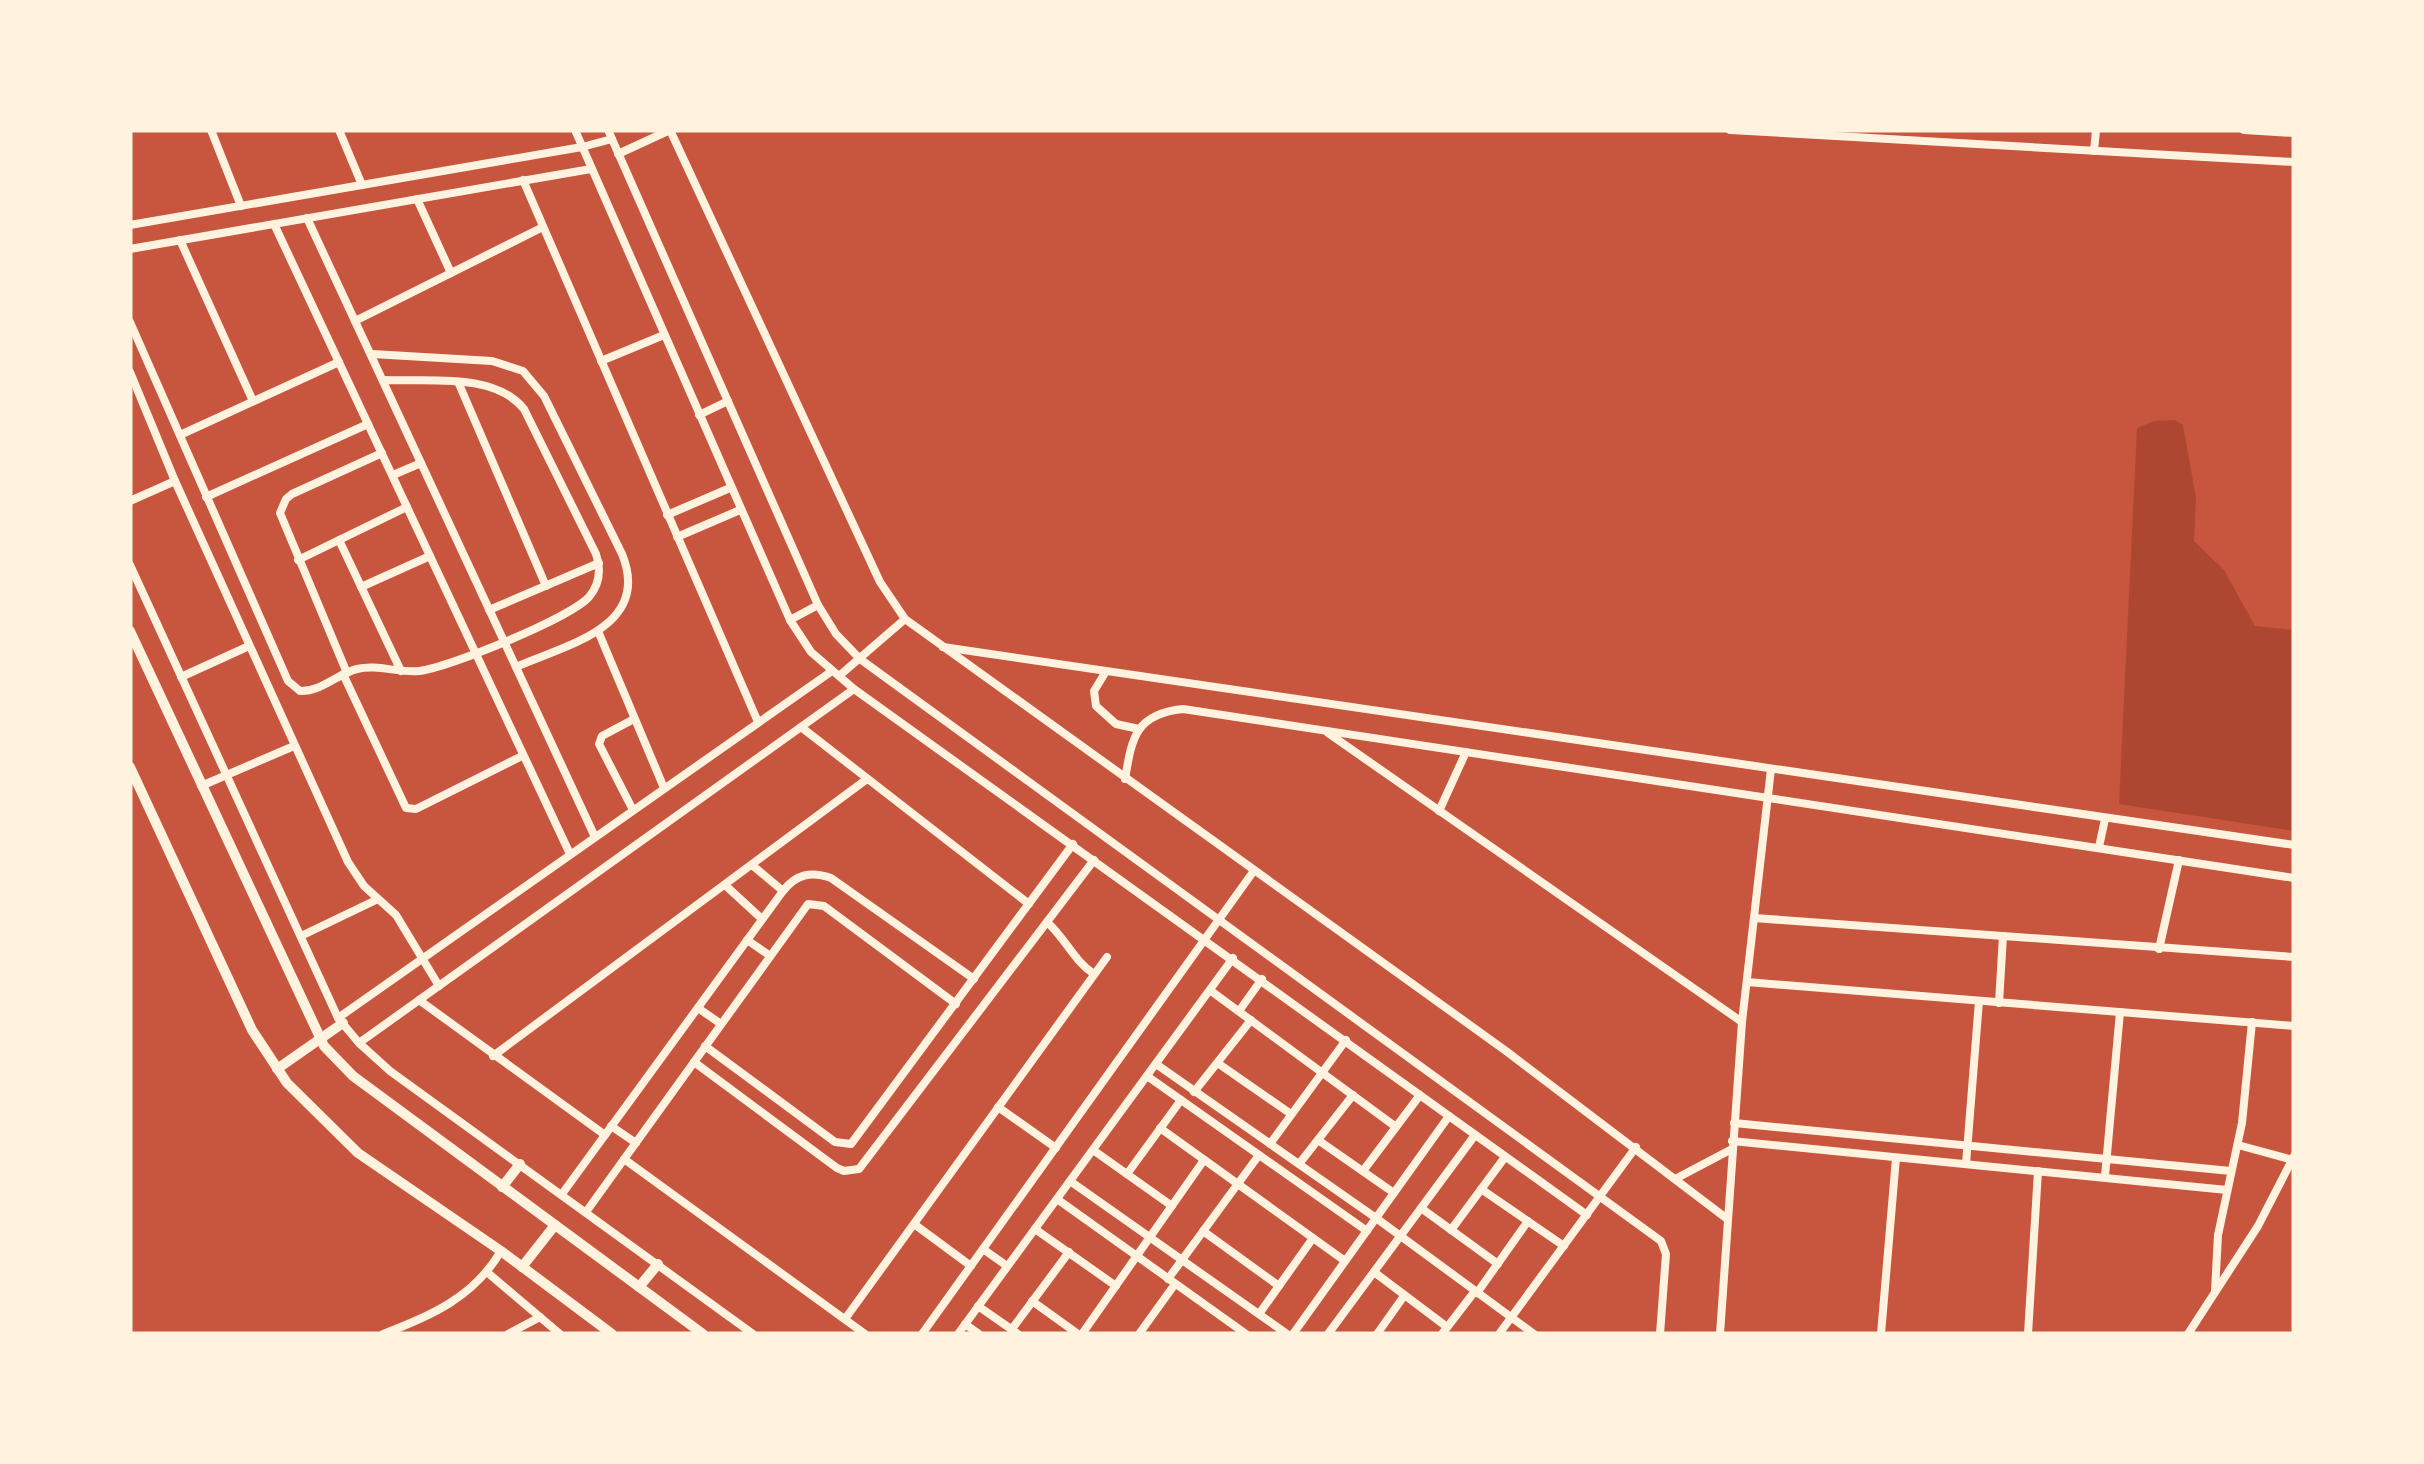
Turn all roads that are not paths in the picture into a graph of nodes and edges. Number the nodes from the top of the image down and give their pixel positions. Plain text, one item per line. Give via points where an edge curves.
1 (211, 130) edge
2 (339, 130) edge
3 (575, 130) edge
4 (670, 130) edge
5 (1730, 130) edge
6 (2096, 130) edge
7 (2244, 130) edge
8 (2294, 133) edge
9 (610, 134) edge
10 (582, 147) junction
11 (2094, 150) junction
12 (618, 154) junction
13 (2294, 162) edge
14 (592, 169) junction
15 (522, 180) junction
16 (362, 185) junction
17 (311, 194) junction
18 (417, 199) junction
19 (241, 206) junction
20 (317, 216) junction
21 (307, 218) junction
22 (130, 224) edge
23 (274, 224) junction
24 (543, 227) junction
25 (180, 240) junction
26 (130, 249) edge
27 (451, 273) junction
28 (355, 320) junction
29 (130, 322) edge
30 (664, 335) junction
31 (372, 354) junction
32 (601, 361) junction
33 (339, 362) junction
34 (130, 372) edge
35 (384, 380) junction
36 (535, 382) junction
37 (459, 384) junction
38 (516, 398) junction
39 (728, 401) junction
40 (253, 402) junction
41 (699, 415) junction
42 (368, 424) junction
43 (180, 435) junction
44 (382, 453) junction
45 (421, 463) junction
46 (392, 475) junction
47 (176, 481) junction
48 (730, 488) junction
49 (206, 497) junction
50 (130, 501) edge
51 (408, 507) junction
52 (740, 510) junction
53 (667, 514) junction
54 (677, 537) junction
55 (338, 540) junction
56 (430, 556) junction
57 (298, 560) junction
58 (599, 563) junction
59 (130, 564) edge
60 (546, 586) junction
61 (361, 588) junction
62 (818, 605) junction
63 (490, 610) junction
64 (905, 619) junction
65 (790, 620) junction
66 (130, 631) edge
67 (598, 631) junction
68 (504, 642) junction
69 (249, 646) junction
70 (941, 646) junction
71 (475, 653) junction
72 (860, 659) junction
73 (516, 667) junction
74 (402, 671) junction
75 (1106, 673) junction
76 (345, 674) junction
77 (835, 674) junction
78 (181, 677) junction
79 (854, 688) junction
80 (634, 719) junction
81 (758, 722) junction
82 (801, 727) junction
83 (1138, 728) junction
84 (1324, 730) junction
85 (294, 746) junction
86 (1466, 752) junction
87 (522, 756) junction
88 (130, 767) edge
89 (1771, 769) junction
90 (226, 775) junction
91 (867, 779) junction
92 (1125, 779) junction
93 (201, 786) junction
94 (664, 788) junction
95 (1769, 798) junction
96 (634, 810) junction
97 (1439, 811) junction
98 (2105, 819) junction
99 (595, 837) junction
100 (1073, 844) junction
101 (2294, 845) edge
102 (2099, 847) junction
103 (570, 854) junction
104 (1094, 860) junction
105 (2179, 860) junction
106 (752, 865) junction
107 (1253, 872) junction
108 (2294, 878) edge
109 (725, 885) junction
110 (783, 891) junction
111 (376, 900) junction
112 (1029, 904) junction
113 (1221, 918) junction
114 (1754, 918) junction
115 (762, 919) junction
116 (1047, 922) junction
117 (301, 936) junction
118 (2003, 936) junction
119 (748, 940) junction
120 (1206, 940) junction
121 (2160, 949) junction
122 (769, 955) junction
123 (1107, 957) dead end
124 (2294, 957) edge
125 (1234, 958) junction
126 (423, 960) junction
127 (1094, 974) junction
128 (974, 980) junction
129 (1262, 980) junction
130 (1747, 982) junction
131 (439, 986) junction
132 (1210, 990) junction
133 (419, 1000) junction
134 (1979, 1001) junction
135 (1998, 1002) junction
136 (956, 1004) junction
137 (698, 1008) junction
138 (1239, 1011) junction
139 (2120, 1012) junction
140 (1251, 1020) junction
141 (340, 1021) junction
142 (1742, 1022) junction
143 (2252, 1022) junction
144 (720, 1024) junction
145 (2294, 1026) edge
146 (320, 1040) junction
147 (1346, 1040) junction
148 (359, 1043) junction
149 (705, 1046) junction
150 (493, 1056) junction
151 (694, 1062) junction
152 (1156, 1064) junction
153 (1218, 1064) junction
154 (277, 1069) junction
155 (1322, 1072) junction
156 (1147, 1076) junction
157 (1194, 1092) junction
158 (1353, 1095) junction
159 (1420, 1095) junction
160 (1181, 1100) junction
161 (1473, 1104) junction
162 (998, 1107) junction
163 (1291, 1114) junction
164 (1449, 1116) junction
165 (1459, 1122) junction
166 (1734, 1123) junction
167 (612, 1126) junction
168 (1396, 1127) junction
169 (1160, 1128) junction
170 (1814, 1131) junction
171 (605, 1134) junction
172 (1475, 1136) junction
173 (1318, 1140) junction
174 (636, 1143) junction
175 (1270, 1144) junction
176 (1732, 1145) junction
177 (2238, 1145) junction
178 (1968, 1146) junction
179 (1636, 1147) junction
180 (1056, 1148) junction
181 (1093, 1150) junction
182 (1813, 1150) junction
183 (1259, 1155) junction
184 (1505, 1157) junction
185 (1896, 1158) junction
186 (2106, 1158) junction
187 (2293, 1158) edge
188 (624, 1159) junction
189 (1204, 1160) junction
190 (520, 1164) junction
191 (1300, 1164) junction
192 (1966, 1164) junction
193 (1363, 1171) junction
194 (2038, 1171) junction
195 (2232, 1171) junction
196 (1127, 1174) junction
197 (2105, 1176) junction
198 (1677, 1178) junction
199 (1070, 1181) junction
200 (1238, 1184) junction
201 (502, 1187) junction
202 (1481, 1189) junction
203 (2226, 1190) junction
204 (562, 1194) junction
205 (1394, 1194) junction
206 (1600, 1198) junction
207 (1056, 1199) junction
208 (1172, 1206) junction
209 (1421, 1208) junction
210 (586, 1212) junction
211 (1587, 1216) junction
212 (1376, 1218) junction
213 (1726, 1218) junction
214 (1528, 1221) junction
215 (914, 1224) junction
216 (554, 1226) junction
217 (1035, 1229) junction
218 (1451, 1230) junction
219 (1204, 1231) junction
220 (1367, 1231) junction
221 (1400, 1236) junction
222 (1150, 1238) junction
223 (1313, 1238) junction
224 (1564, 1246) junction
225 (983, 1249) junction
226 (500, 1251) junction
227 (1068, 1252) junction
228 (1137, 1256) junction
229 (1182, 1260) junction
230 (1345, 1261) junction
231 (658, 1264) junction
232 (1498, 1264) junction
233 (971, 1266) junction
234 (1008, 1266) junction
235 (522, 1267) junction
236 (1374, 1272) junction
237 (488, 1273) junction
238 (1171, 1281) junction
239 (1116, 1286) junction
240 (1279, 1286) junction
241 (639, 1287) junction
242 (2216, 1291) junction
243 (1476, 1292) junction
244 (1404, 1296) junction
245 (1032, 1301) junction
246 (1246, 1305) junction
247 (978, 1306) junction
248 (1258, 1314) junction
249 (540, 1317) junction
250 (1512, 1318) junction
251 (845, 1319) junction
252 (965, 1324) junction
253 (1232, 1324) junction
254 (1444, 1331) edge
255 (1015, 1332) edge
256 (1532, 1333) edge
257 (383, 1334) edge
258 (508, 1334) edge
259 (560, 1334) edge
260 (612, 1334) edge
261 (703, 1334) edge
262 (753, 1334) edge
263 (865, 1334) edge
264 (922, 1334) edge
265 (958, 1334) edge
266 (978, 1334) edge
267 (1080, 1334) edge
268 (1139, 1334) edge
269 (1246, 1334) edge
270 (1290, 1334) edge
271 (1328, 1334) edge
272 (1377, 1334) edge
273 (1500, 1334) edge
274 (1660, 1334) edge
275 (1720, 1334) edge
276 (1881, 1334) edge
277 (2028, 1334) edge
278 (2188, 1334) edge

1 - 19 street
2 - 16 street
3 - 10 street
4 - 12 street
4 - 64 street via 880,582
5 - 11 street
6 - 11 street
7 - 8 street
9 - 10 street
9 - 12 street
10 - 14 street
10 - 16 street
11 - 13 street
12 - 39 street
14 - 15 street
14 - 30 street
15 - 18 street
15 - 24 street
16 - 17 street
17 - 19 street
17 - 20 street
18 - 20 street
18 - 27 street
19 - 22 street
20 - 21 street
21 - 23 street
21 - 28 street
23 - 25 street
23 - 33 street
24 - 27 street
24 - 32 street
25 - 26 street
25 - 40 street
27 - 28 street
28 - 31 street
29 - 43 street
30 - 32 street
30 - 41 street
31 - 35 street
31 - 36 street via 492,360
32 - 53 street
33 - 40 street
33 - 42 street
34 - 47 street
35 - 37 street
35 - 45 street
36 - 38 street
36 - 67 street via 627,566 624,605
37 - 38 street
37 - 60 street
38 - 58 street
39 - 41 street
39 - 62 street
40 - 43 street
41 - 48 street
42 - 44 street
42 - 49 street
43 - 49 street
44 - 46 street
44 - 57 street via 286,499 282,521
45 - 46 street
45 - 63 street
46 - 51 street
47 - 50 street
47 - 69 street
48 - 52 street
48 - 53 street
49 - 76 street via 288,681 308,691
51 - 55 street
51 - 56 street
52 - 54 street
52 - 65 street
53 - 54 street
54 - 81 street
55 - 57 street
55 - 61 street
56 - 61 street
56 - 71 street
57 - 76 street
58 - 60 street
58 - 68 street via 597,584 578,606
59 - 78 street
60 - 63 street
61 - 74 street
62 - 65 street
62 - 72 street
63 - 68 street
64 - 70 street
64 - 72 street
65 - 77 street
66 - 93 main road
67 - 73 street
67 - 80 street
68 - 71 street
68 - 73 street
69 - 78 street
69 - 85 street
70 - 75 street
70 - 92 street
71 - 74 street
71 - 87 street
72 - 77 street
72 - 113 street
73 - 99 street
74 - 76 street
75 - 83 street via 1094,691 1096,706 1116,724
75 - 89 street
76 - 87 street via 406,808 416,809
77 - 79 street
77 - 81 street
78 - 90 street
79 - 82 street
79 - 100 street
80 - 94 street
80 - 96 street via 599,744
81 - 94 street
82 - 91 street
82 - 131 street
83 - 84 street via 1183,709
83 - 92 street
84 - 86 street
84 - 97 street
85 - 90 street
85 - 111 street via 348,862
86 - 95 street
86 - 97 street
87 - 103 street
88 - 154 main road via 252,1030
89 - 95 street
89 - 98 street
90 - 93 street
90 - 117 street
91 - 106 street
91 - 112 street
92 - 107 street
93 - 146 main road
94 - 96 street
95 - 102 street
95 - 114 street
96 - 99 street
97 - 142 street
98 - 101 street
98 - 102 street
99 - 103 street
100 - 104 street
100 - 112 street
102 - 105 street
103 - 126 street
104 - 116 street
104 - 120 street
105 - 108 street
105 - 121 street
106 - 109 street
106 - 110 street
107 - 113 street
107 - 179 street
109 - 115 street
109 - 150 street
110 - 115 street
110 - 128 street via 797,877 830,878
111 - 117 street
111 - 126 street via 396,915
112 - 128 street
113 - 120 street
113 - 161 street
114 - 118 street
114 - 130 street
115 - 119 street
116 - 127 street
116 - 151 street via 851,1172
117 - 141 street
118 - 121 street
118 - 135 street
119 - 122 street
119 - 137 street
120 - 125 street
120 - 180 street
121 - 124 street
122 - 136 street via 803,907 819,903
122 - 144 street
123 - 127 street
125 - 129 street
125 - 132 street
126 - 131 street
126 - 141 street
127 - 162 street
128 - 136 street
129 - 138 street
129 - 147 street
130 - 134 street
130 - 142 street
131 - 133 street
132 - 138 street
132 - 152 street
133 - 148 street
133 - 150 street
134 - 135 street
134 - 178 street
135 - 139 street
136 - 149 street via 846,1145
137 - 144 street
137 - 167 street
138 - 140 street
139 - 143 street
139 - 186 street
140 - 153 street
140 - 155 street
141 - 146 main road
141 - 148 street
142 - 166 street
143 - 145 street
143 - 177 street
144 - 149 street
146 - 154 main road
146 - 201 main road via 353,1076
147 - 155 street
147 - 159 street
148 - 190 street
149 - 151 street
150 - 171 street
151 - 174 street
152 - 156 street
152 - 157 street
153 - 157 street
153 - 163 street
154 - 226 main road via 348,1144
155 - 158 street
155 - 163 street
156 - 160 street
156 - 181 street
157 - 175 street
158 - 168 street
158 - 173 street
159 - 164 street
159 - 168 street
160 - 169 street
160 - 183 street
161 - 165 street
161 - 206 street
162 - 180 street
162 - 215 street
163 - 175 street
164 - 165 street
164 - 205 street
165 - 172 street
166 - 170 street
166 - 176 street
167 - 171 street
167 - 174 street
168 - 193 street
169 - 189 street
169 - 196 street
170 - 178 street
170 - 182 street
171 - 204 street
172 - 184 street
172 - 209 street
173 - 191 street
173 - 193 street
174 - 188 street
175 - 191 street
176 - 182 street
176 - 198 street
176 - 213 street
177 - 187 street
177 - 195 street
178 - 186 street
178 - 192 street
179 - 198 street
179 - 206 street
180 - 225 street
181 - 196 street
181 - 199 street
182 - 185 street
183 - 200 street
183 - 220 street
184 - 202 street
184 - 211 street
185 - 192 street
185 - 276 street
186 - 195 street
186 - 197 street
187 - 242 street
188 - 210 street
188 - 251 street
189 - 200 street
189 - 208 street
190 - 201 main road
190 - 204 street
191 - 212 street
192 - 194 street
193 - 205 street
194 - 197 street
194 - 277 street
195 - 203 street
196 - 208 street
197 - 203 street
198 - 213 street
199 - 207 street
199 - 222 street
200 - 219 street
200 - 223 street
201 - 216 main road
202 - 214 street
202 - 218 street
203 - 242 street
204 - 210 street
205 - 212 street
206 - 211 street
206 - 274 street via 1664,1245
207 - 217 street
207 - 228 street
208 - 222 street
209 - 218 street
209 - 221 street
210 - 231 street
211 - 224 street
212 - 220 street
212 - 221 street
213 - 275 street
214 - 224 street
214 - 232 street
215 - 233 street
215 - 251 street
216 - 235 main road
216 - 241 main road
217 - 227 street
217 - 234 street
218 - 232 street
219 - 229 street
219 - 240 street
220 - 230 street
221 - 236 street
221 - 243 street
222 - 228 street
222 - 229 street
223 - 230 street
223 - 240 street
224 - 250 street
225 - 233 street
225 - 234 street
226 - 235 main road
226 - 237 street
227 - 239 street
227 - 245 street
228 - 238 street
228 - 239 street
229 - 238 street
229 - 246 street
230 - 270 street
231 - 241 main road
231 - 262 street
232 - 243 street
233 - 264 street
234 - 247 street
235 - 260 main road
236 - 244 street
236 - 271 street
237 - 249 street
237 - 257 street via 466,1294
238 - 253 street
238 - 268 street
239 - 267 street
240 - 248 street
241 - 261 main road
242 - 278 street
243 - 250 street
243 - 254 street
244 - 254 street
244 - 272 street
245 - 255 street
245 - 267 street
246 - 248 street
246 - 253 street
247 - 252 street
247 - 255 street
248 - 270 street
249 - 258 street
249 - 259 street
250 - 256 street
250 - 273 street
251 - 263 street
252 - 265 street
252 - 266 street
253 - 269 street

